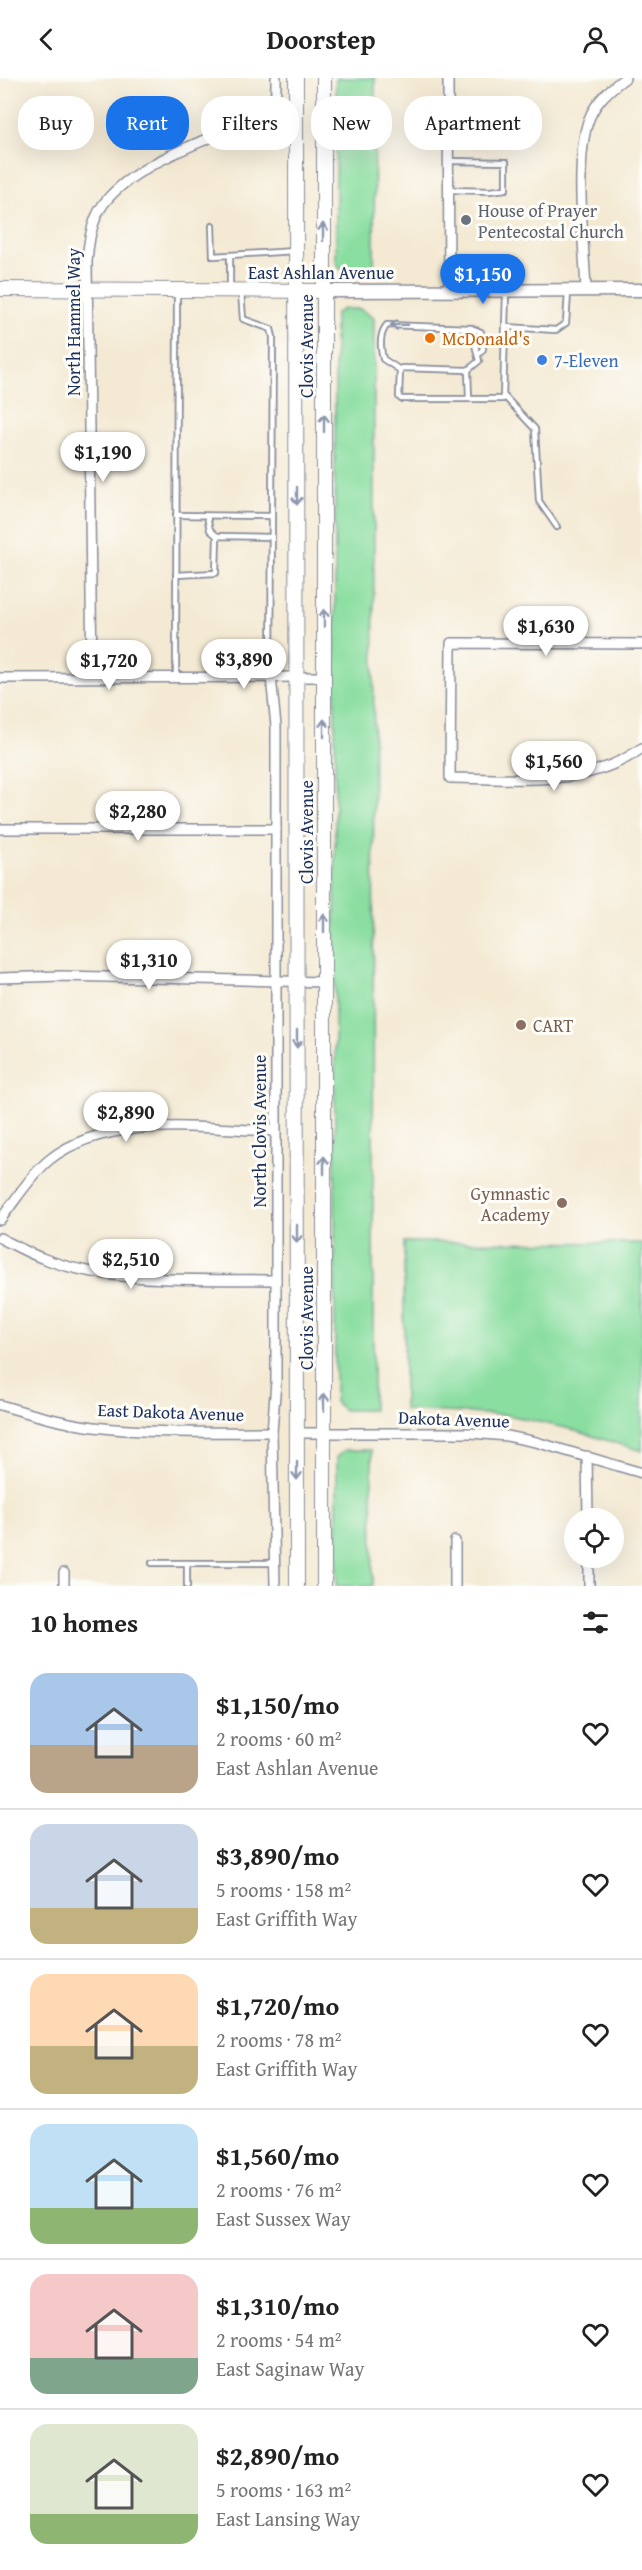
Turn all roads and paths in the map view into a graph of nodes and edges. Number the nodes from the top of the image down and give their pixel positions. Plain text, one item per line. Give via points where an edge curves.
1 (276, 78) edge
2 (296, 78) edge
3 (324, 78) edge
4 (448, 78) edge
5 (625, 78) edge
6 (449, 161) junction
7 (449, 190) junction
8 (212, 226) dead end
9 (296, 251) junction
10 (230, 256) junction
11 (0, 289) edge
12 (87, 289) junction
13 (568, 289) junction
14 (585, 289) junction
15 (177, 290) junction
16 (235, 290) junction
17 (449, 290) junction
18 (506, 290) junction
19 (642, 290) edge
20 (296, 291) junction
21 (324, 291) junction
22 (506, 327) junction
23 (471, 328) junction
24 (479, 354) junction
25 (400, 370) junction
26 (468, 370) junction
27 (505, 397) junction
28 (469, 399) junction
29 (176, 515) junction
30 (207, 516) junction
31 (272, 516) junction
32 (557, 527) dead end
33 (217, 536) junction
34 (272, 537) junction
35 (176, 575) junction
36 (642, 644) edge
37 (271, 645) junction
38 (92, 677) junction
39 (176, 677) junction
40 (217, 677) junction
41 (271, 677) junction
42 (297, 677) junction
43 (324, 677) junction
44 (0, 678) edge
45 (642, 748) edge
46 (0, 828) edge
47 (276, 829) junction
48 (0, 978) edge
49 (274, 980) junction
50 (297, 981) junction
51 (324, 982) junction
52 (275, 1131) junction
53 (0, 1220) edge
54 (0, 1238) edge
55 (276, 1280) junction
56 (0, 1405) edge
57 (272, 1432) junction
58 (297, 1433) junction
59 (324, 1433) junction
60 (587, 1456) junction
61 (642, 1473) edge
62 (588, 1508) edge
63 (455, 1540) dead end
64 (152, 1563) dead end
65 (187, 1563) junction
66 (275, 1563) junction
67 (589, 1568) edge
68 (64, 1573) dead end
69 (64, 1586) edge
70 (187, 1586) edge
71 (275, 1586) edge
72 (297, 1586) edge
73 (324, 1586) edge
74 (455, 1586) edge
75 (589, 1586) edge

1 - 12 street, North Hammel Way via 273,108 266,115 148,166 106,199 89,242
2 - 9 main road, Clovis Avenue
21 -> 3 main road, Clovis Avenue
4 - 6 street
5 - 14 street via 604,94 590,117 582,142
6 - 7 street
6 - 7 lane via 506,162 508,181 506,189
7 - 17 street
8 - 10 lane via 213,256
9 - 10 lane
9 - 20 main road, Clovis Avenue
10 - 16 lane
11 - 12 main road, East Ashlan Avenue
12 - 15 main road, East Ashlan Avenue
12 - 38 street, North Hammel Way
13 - 14 main road, East Ashlan Avenue
13 - 18 main road, East Ashlan Avenue
13 - 22 lane via 566,323 556,330
14 - 19 main road, East Ashlan Avenue
15 - 16 main road, East Ashlan Avenue
15 - 29 lane
16 - 20 main road, East Ashlan Avenue
16 - 31 lane via 243,319 271,329 273,337
17 - 18 main road, East Ashlan Avenue
17 - 21 main road, East Ashlan Avenue
18 - 22 lane
20 - 21 main road, East Ashlan Avenue
20 -> 42 main road, Clovis Avenue
43 -> 21 main road, Clovis Avenue
22 - 27 lane
23 - 24 lane
23 - 24 lane via 481,332 483,349
23 -> 25 lane via 387,325 382,330 383,358
24 - 26 lane via 479,361
25 - 26 lane
25 - 28 lane via 401,399
26 - 28 lane
27 - 28 lane
27 - 32 lane via 535,429 539,501
29 - 30 lane
29 - 35 lane
30 - 31 lane
30 - 33 lane via 210,530
31 - 34 lane
33 - 34 lane
33 - 35 lane via 216,573
34 - 37 lane
35 - 39 lane
36 - 45 street via 451,643 450,778 569,778 610,767
37 - 40 lane via 220,648
37 - 41 lane
38 - 39 street
38 - 44 street
39 - 40 street
40 - 41 street
41 - 42 street
41 - 47 street, North Clovis Avenue via 276,726
42 - 43 street
42 - 50 main road, Clovis Avenue
51 -> 43 main road, Clovis Avenue
46 - 47 street
47 - 49 street, North Clovis Avenue
48 - 49 street
49 - 50 street
49 - 52 street, North Clovis Avenue
50 - 51 street
50 -> 58 main road, Clovis Avenue
59 -> 51 main road, Clovis Avenue
52 - 53 street via 129,1128 98,1135 50,1160
52 - 55 street, North Clovis Avenue
54 - 55 street via 42,1259 98,1273
55 - 57 street, North Clovis Avenue
56 - 57 street, East Dakota Avenue via 43,1417 122,1430
57 - 66 street, North Clovis Avenue
58 - 59 street, Dakota Avenue
58 -> 72 main road, Clovis Avenue
59 - 60 street, Dakota Avenue via 507,1436
59 - 73 main road, Clovis Avenue
60 - 61 street, Dakota Avenue
60 - 62 street
63 - 74 street
64 - 65 lane
65 - 66 lane
65 - 70 lane
66 - 71 street, North Clovis Avenue
67 - 75 street
68 - 69 street

